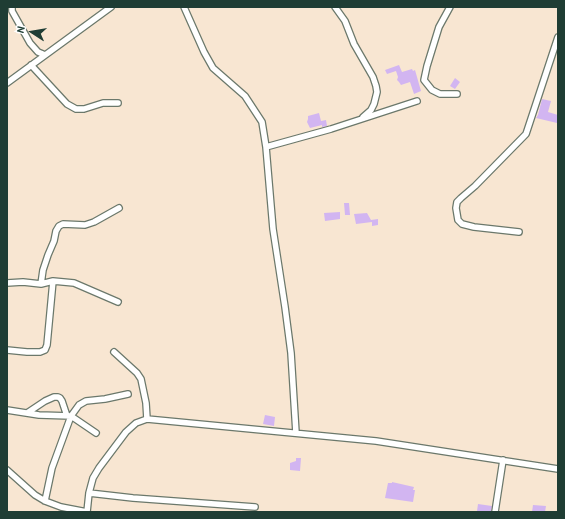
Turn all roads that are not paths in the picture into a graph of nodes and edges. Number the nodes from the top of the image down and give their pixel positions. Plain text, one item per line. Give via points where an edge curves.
1 (12, 7) edge
2 (111, 7) edge
3 (184, 7) edge
4 (335, 7) edge
5 (450, 7) edge
6 (558, 37) edge
7 (44, 55) junction
8 (31, 65) junction
9 (7, 83) edge
10 (457, 94) dead end
11 (417, 101) dead end
12 (118, 103) dead end
13 (360, 119) junction
14 (266, 147) junction
15 (119, 208) dead end
16 (519, 232) dead end
17 (53, 281) junction
18 (7, 284) edge
19 (41, 284) junction
20 (118, 302) dead end
21 (7, 350) edge
22 (114, 352) dead end
23 (128, 394) dead end
24 (7, 410) edge
25 (27, 412) junction
26 (69, 416) junction
27 (147, 419) junction
28 (96, 433) dead end
29 (296, 433) junction
30 (503, 460) junction
31 (558, 469) edge
32 (7, 470) edge
33 (89, 493) junction
34 (45, 501) junction
35 (255, 507) dead end
36 (495, 512) edge

1 - 7 street via 30,43
2 - 7 street
3 - 14 street via 214,68 245,96 262,122
4 - 13 street via 345,21 376,86 374,104
5 - 10 street via 439,27 424,80 432,90 440,94
6 - 16 street via 526,134 457,202 458,220 462,224
7 - 8 street
8 - 9 street
8 - 12 street via 67,104 76,109 103,103
11 - 13 street
13 - 14 street
14 - 29 street via 273,229 291,353
15 - 19 street via 94,222 59,226 43,270
17 - 19 street
17 - 20 street via 74,283
17 - 21 street via 45,350
18 - 19 street
22 - 27 street via 141,379
23 - 26 street via 82,403
24 - 25 street
25 - 26 street
25 - 26 street via 45,401 58,397
26 - 28 street
26 - 34 street via 52,468
27 - 29 street
27 - 33 street via 136,423 126,432 99,468
29 - 30 street via 376,441
30 - 31 street
30 - 36 street
32 - 34 street
33 - 34 street via 87,512
33 - 35 street

